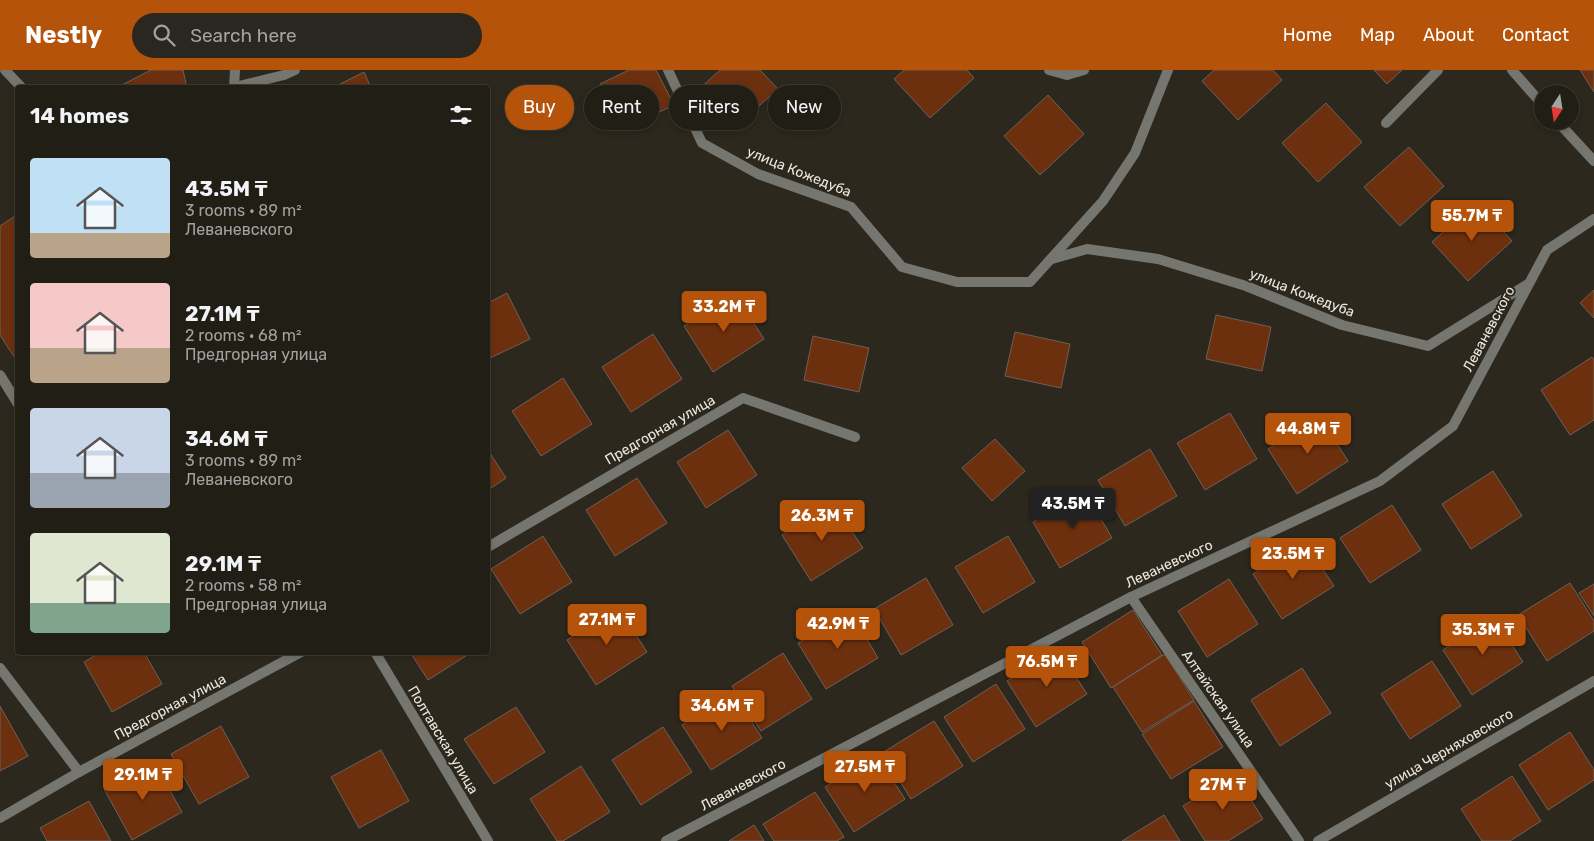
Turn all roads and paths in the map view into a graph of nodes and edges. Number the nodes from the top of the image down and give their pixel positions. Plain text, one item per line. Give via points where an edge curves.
1 (4, 70) edge
2 (235, 70) edge
3 (295, 70) edge
4 (668, 70) edge
5 (1049, 70) edge
6 (1084, 70) edge
7 (1168, 70) edge
8 (1438, 70) edge
9 (1512, 70) edge
10 (19, 85) edge
11 (234, 85) edge
12 (242, 85) edge
13 (1534, 95) edge
14 (1386, 123) dead end
15 (1565, 130) edge
16 (1594, 161) edge
17 (1594, 219) edge
18 (1051, 260) junction
19 (1529, 284) junction
20 (0, 375) edge
21 (15, 399) edge
22 (855, 437) dead end
23 (490, 546) edge
24 (1131, 597) junction
25 (295, 655) edge
26 (377, 655) edge
27 (0, 668) edge
28 (1594, 681) edge
29 (79, 772) junction
30 (0, 818) edge
31 (488, 841) edge
32 (666, 841) edge
33 (1299, 841) edge
34 (1318, 841) edge

1 - 10 street
2 - 11 street
3 - 12 street
4 - 18 street, улица Кожедуба via 702,143 758,174 851,207 902,267 958,282 1030,282
5 - 6 street via 1068,75
7 - 18 street, улица Кожедуба via 1135,153 1103,201
8 - 14 street
9 - 13 street
15 - 16 street
17 - 19 street, Леваневского via 1547,250
18 - 19 street, улица Кожедуба via 1087,249 1158,259 1246,286 1342,325 1428,346
19 - 24 street, Леваневского via 1452,426 1380,481
20 - 21 street
22 - 23 street, Предгорная улица via 743,398
24 - 32 street, Леваневского
24 - 33 street, Алтайская улица
25 - 29 street, Предгорная улица
26 - 31 street, Полтавская улица
27 - 29 street
28 - 34 street, улица Черняховского
29 - 30 street, Предгорная улица

